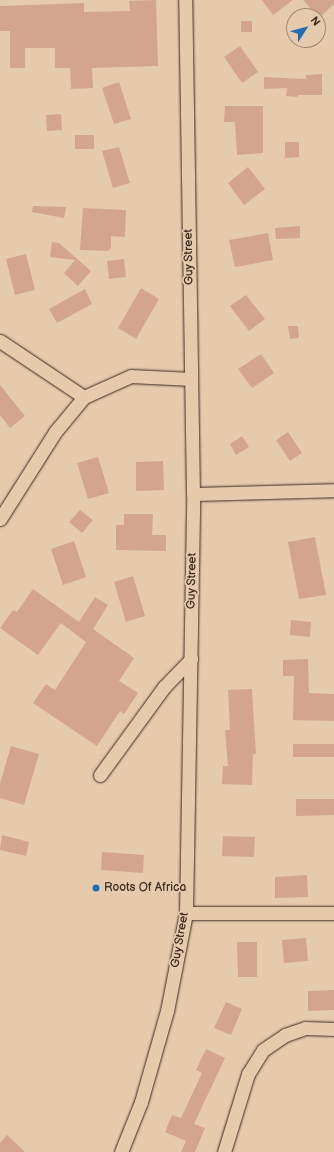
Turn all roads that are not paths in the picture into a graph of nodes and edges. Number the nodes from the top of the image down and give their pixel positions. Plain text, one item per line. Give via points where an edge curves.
1 (185, 0) edge
2 (0, 341) edge
3 (191, 379) junction
4 (84, 397) junction
5 (334, 490) edge
6 (193, 494) junction
7 (0, 519) edge
8 (191, 659) junction
9 (100, 776) dead end
10 (186, 913) junction
11 (334, 913) edge
12 (334, 1029) edge
13 (121, 1152) edge
14 (224, 1152) edge

1 - 3 street, Guy Street
2 - 4 street
3 - 4 street via 131,376
3 - 6 street, Guy Street
4 - 7 street via 55,432
5 - 6 street
6 - 8 street, Guy Street
8 - 9 street via 164,687
8 - 10 street, Guy Street
10 - 11 street
10 - 13 street, Guy Street via 167,1011 141,1102
12 - 14 street via 305,1028 285,1035 263,1050 248,1074

